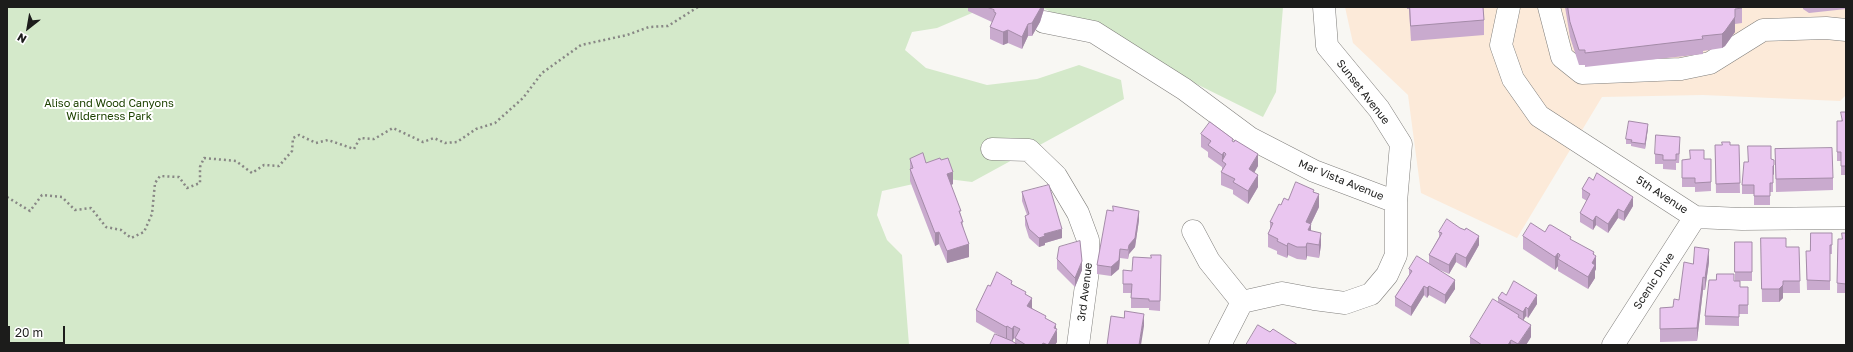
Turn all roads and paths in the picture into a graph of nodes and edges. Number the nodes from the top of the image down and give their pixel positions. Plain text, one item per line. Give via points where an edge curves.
1 (698, 7) edge
2 (1324, 7) edge
3 (1509, 7) edge
4 (1548, 7) edge
5 (1044, 22) dead end
6 (1846, 30) edge
7 (992, 149) dead end
8 (7, 197) edge
9 (1396, 202) junction
10 (1696, 217) junction
11 (1846, 218) edge
12 (1193, 231) dead end
13 (1242, 302) junction
14 (1078, 345) edge
15 (1220, 345) edge
16 (1613, 345) edge

1 - 8 path via 668,26 649,28 581,45 542,73 523,98 495,123 476,129 457,142 445,143 434,138 423,142 393,128 374,138 360,138 354,148 328,140 316,144 299,135 293,138 292,151 279,166 264,165 252,173 236,161 204,158 200,166 200,183 187,188 179,178 160,176 155,183 152,214 144,232 130,238 121,230 106,227 91,208 75,210 62,197 42,195 30,211
2 - 9 street, Sunset Avenue via 1327,46 1379,109 1401,144
3 - 10 street, 5th Avenue via 1501,45 1513,79 1539,116
4 - 6 street via 1562,57 1582,73 1681,69 1710,63 1763,30
5 - 9 street, Mar Vista Avenue via 1094,32 1184,89 1250,138 1314,172
7 - 14 street, 3rd Avenue via 1029,150 1056,176 1078,213 1088,240 1089,264
9 - 13 street, Mar Vista Avenue via 1396,255 1387,275 1371,294 1345,303 1282,293
10 - 11 street, 5th Avenue
10 - 16 street, Scenic Drive
12 - 13 street via 1209,261
13 - 15 street

